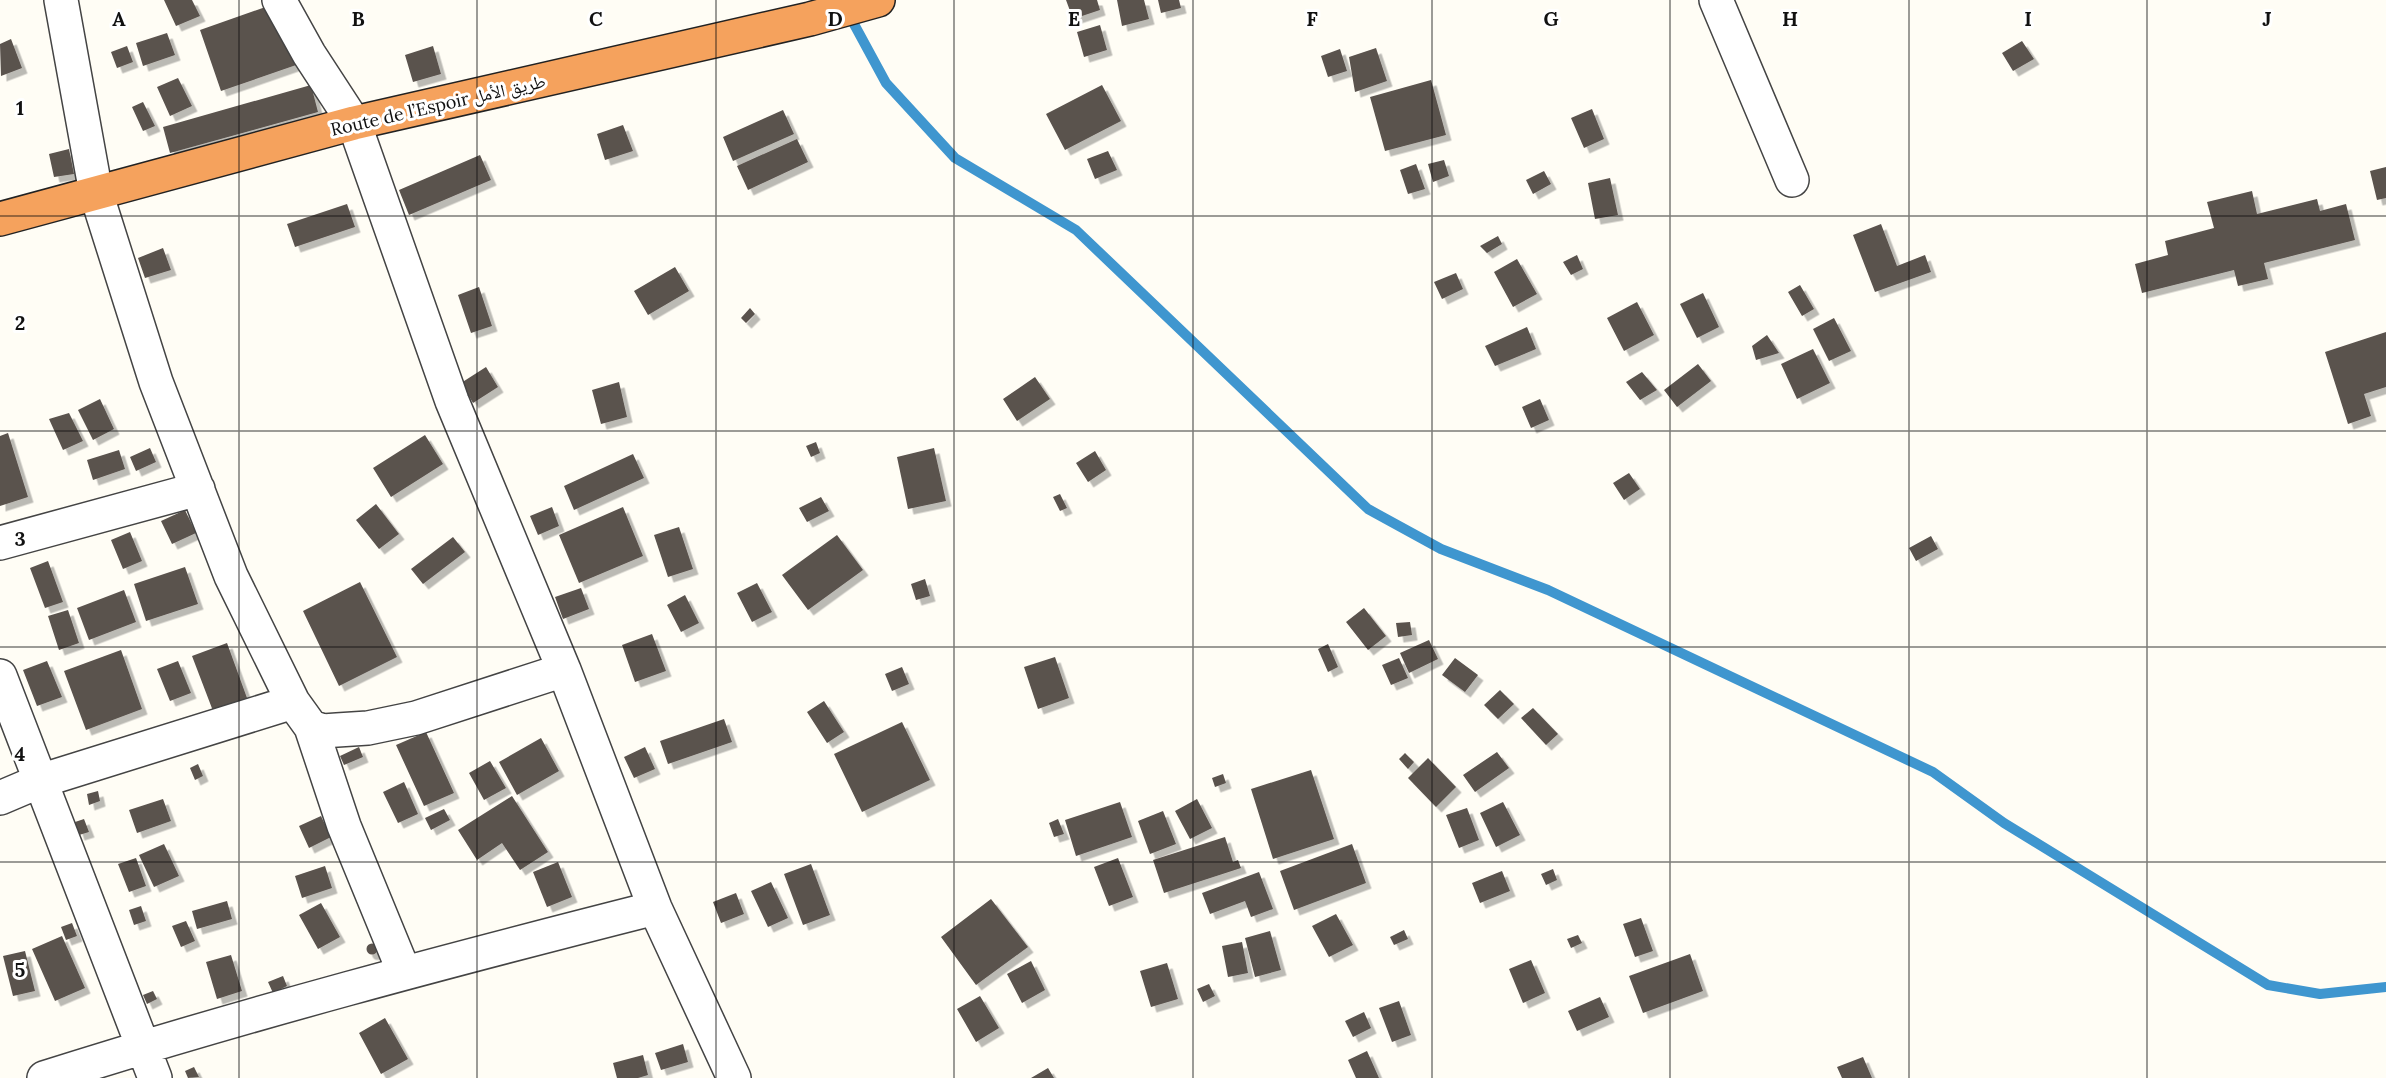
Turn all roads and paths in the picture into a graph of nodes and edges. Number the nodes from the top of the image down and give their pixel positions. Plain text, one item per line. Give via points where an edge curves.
1 (60, 0) edge
2 (279, 0) edge
3 (1716, 0) edge
4 (874, 1) edge
5 (354, 123) junction
6 (1792, 180) dead end
7 (96, 193) junction
8 (0, 219) edge
9 (198, 489) junction
10 (0, 543) edge
11 (564, 670) junction
12 (0, 676) edge
13 (302, 714) junction
14 (40, 781) junction
15 (0, 798) edge
16 (655, 908) junction
17 (404, 972) junction
18 (142, 1047) junction
19 (44, 1078) edge
20 (155, 1078) edge
21 (734, 1078) edge

1 - 7 street
2 - 5 street
3 - 6 street
4 - 5 highway, Route de l’Espoir طريق الأمل
5 - 7 highway, Route de l’Espoir طريق الأمل
5 - 11 street via 452,401
7 - 8 highway, Route de l’Espoir طريق الأمل
7 - 9 street via 156,382
9 - 10 street
9 - 13 street via 231,576
11 - 13 street via 416,718 368,728 322,731
11 - 16 street
12 - 14 street
13 - 14 street
13 - 17 street
14 - 15 street
14 - 18 street
16 - 17 street
16 - 21 street
17 - 18 street
18 - 19 street
18 - 20 street

